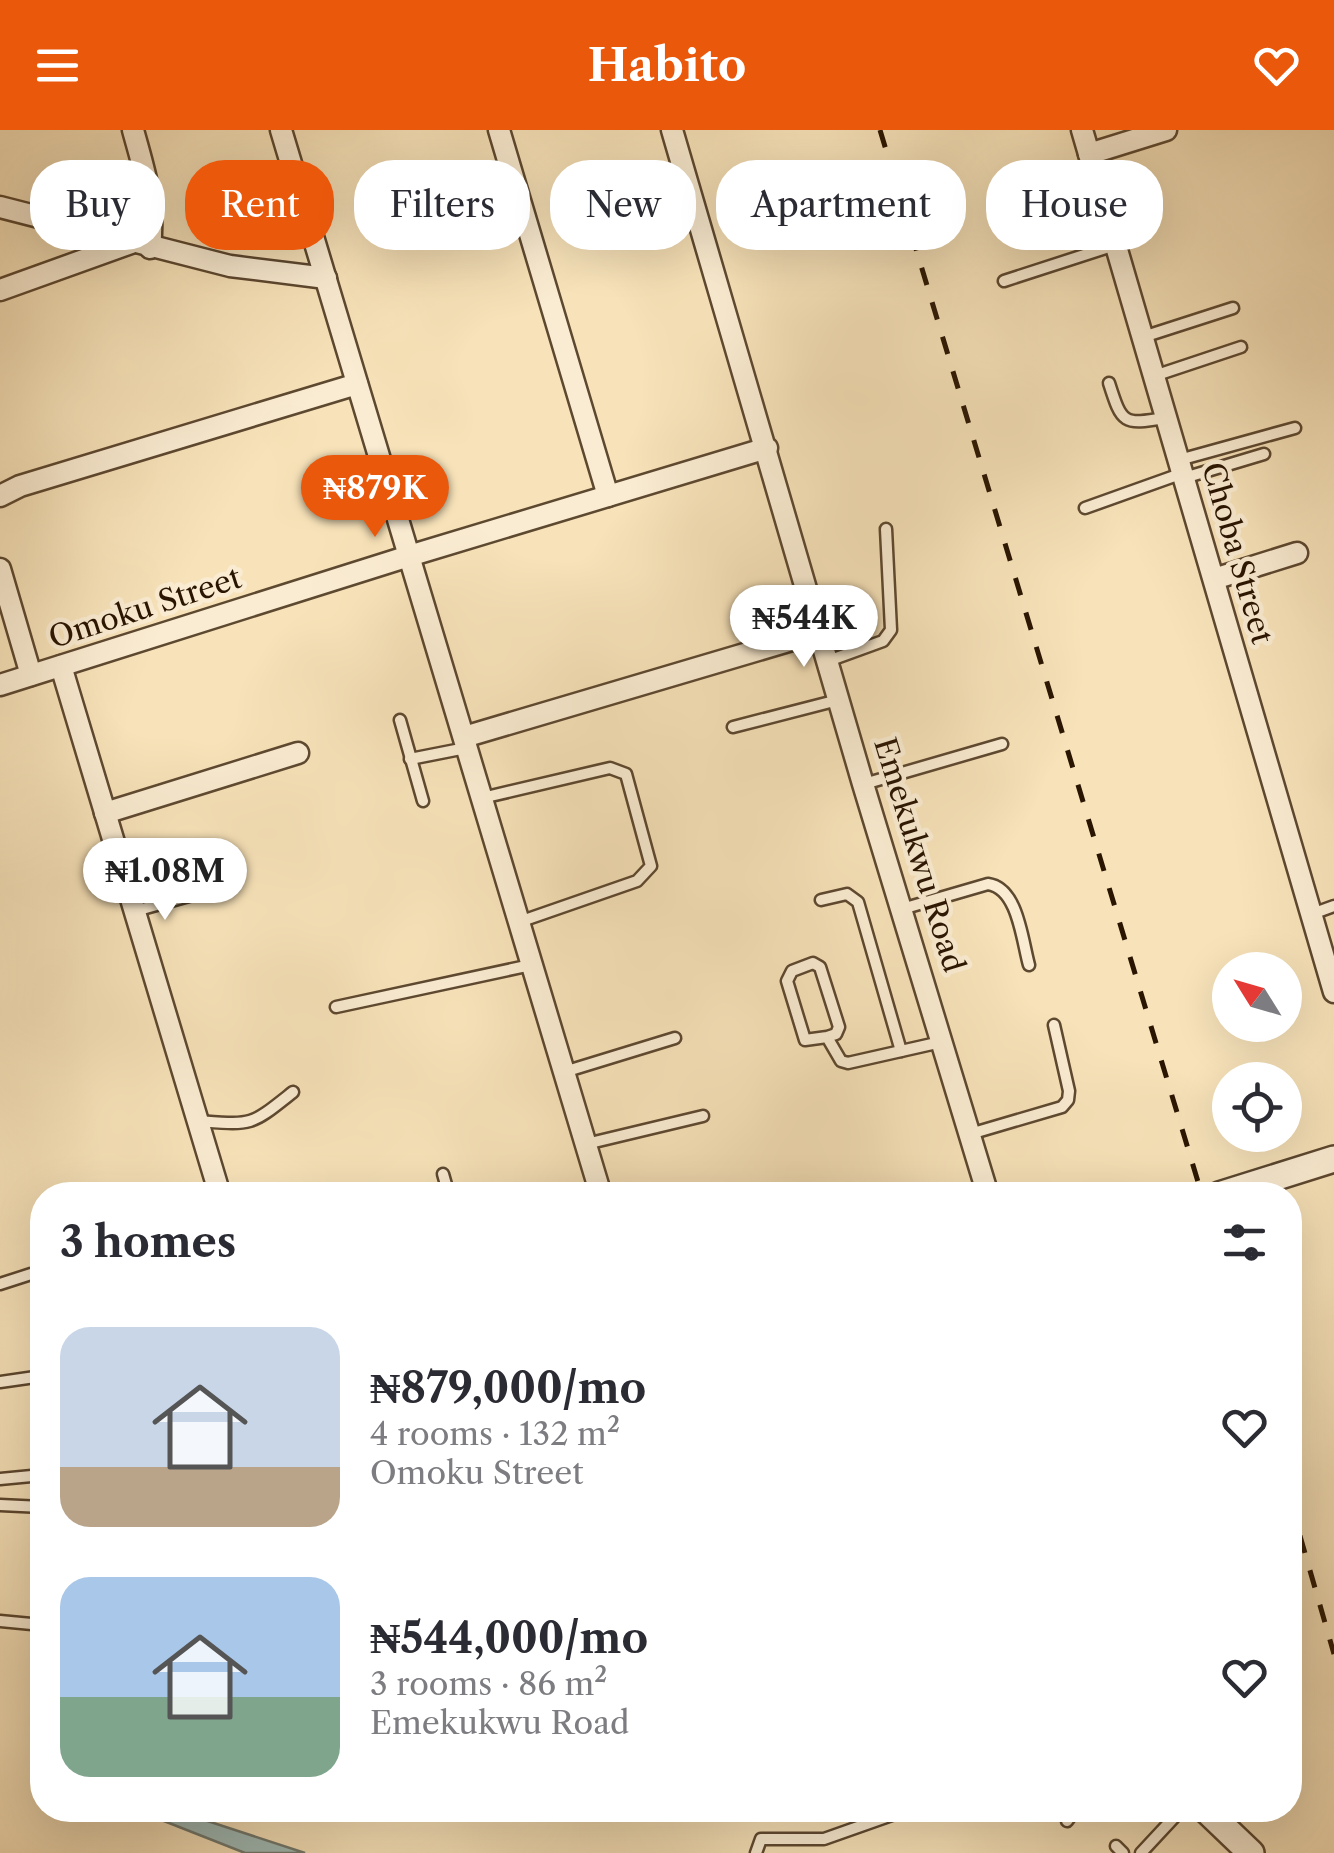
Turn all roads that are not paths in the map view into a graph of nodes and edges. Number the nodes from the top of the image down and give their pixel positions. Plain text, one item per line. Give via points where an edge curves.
1 (133, 130) edge
2 (281, 130) edge
3 (499, 130) edge
4 (672, 130) edge
5 (1082, 130) edge
6 (1166, 130) edge
7 (1089, 154) junction
8 (142, 160) edge
9 (1091, 160) edge
10 (0, 207) edge
11 (30, 215) edge
12 (125, 250) edge
13 (162, 250) edge
14 (1101, 250) edge
15 (1117, 250) edge
16 (326, 278) junction
17 (1004, 282) dead end
18 (0, 290) edge
19 (1233, 308) dead end
20 (1143, 338) junction
21 (1241, 347) dead end
22 (1154, 376) junction
23 (1109, 383) dead end
24 (358, 384) junction
25 (1166, 418) junction
26 (1295, 428) dead end
27 (767, 448) junction
28 (1264, 454) dead end
29 (1182, 470) junction
30 (0, 496) edge
31 (608, 496) junction
32 (1084, 508) dead end
33 (886, 529) dead end
34 (1297, 554) dead end
35 (409, 556) junction
36 (0, 569) edge
37 (1214, 580) junction
38 (818, 632) junction
39 (828, 661) junction
40 (61, 666) junction
41 (32, 675) junction
42 (0, 685) edge
43 (839, 700) junction
44 (400, 720) dead end
45 (733, 726) dead end
46 (465, 742) junction
47 (1002, 744) dead end
48 (298, 753) dead end
49 (410, 759) junction
50 (863, 784) junction
51 (482, 798) junction
52 (423, 801) dead end
53 (105, 813) junction
54 (224, 886) dead end
55 (821, 900) dead end
56 (1334, 906) edge
57 (902, 910) junction
58 (135, 912) junction
59 (1311, 914) junction
60 (519, 922) junction
61 (532, 964) junction
62 (1029, 965) dead end
63 (1334, 992) edge
64 (336, 1007) dead end
65 (1054, 1026) dead end
66 (827, 1036) junction
67 (674, 1038) dead end
68 (942, 1042) junction
69 (901, 1051) junction
70 (564, 1072) junction
71 (293, 1092) dead end
72 (704, 1116) dead end
73 (198, 1121) junction
74 (970, 1134) junction
75 (586, 1144) junction
76 (1334, 1159) edge
77 (442, 1174) dead end
78 (216, 1182) edge
79 (445, 1182) edge
80 (597, 1182) edge
81 (984, 1182) edge
82 (1261, 1182) edge
83 (30, 1274) edge
84 (0, 1284) edge
85 (30, 1378) edge
86 (0, 1382) edge
87 (30, 1476) edge
88 (0, 1479) edge
89 (0, 1505) edge
90 (30, 1506) edge
91 (0, 1621) edge
92 (30, 1624) edge
93 (870, 1822) edge
94 (1170, 1822) edge
95 (1219, 1822) edge
96 (756, 1853) edge
97 (1141, 1853) edge
98 (1252, 1853) edge

1 - 8 street
2 - 16 street
3 - 31 street
4 - 27 street, Emekukwu Road
5 - 7 street, Choba Street
6 - 7 street
7 - 9 street, Choba Street
10 - 11 street
12 - 18 street
13 - 16 street
14 - 17 lane
15 - 20 street, Choba Street
16 - 24 street
19 - 20 lane
20 - 22 street, Choba Street
21 - 22 lane
22 - 25 street, Choba Street
23 - 25 lane via 1127,421
24 - 30 street
24 - 35 street
25 - 29 street, Choba Street
26 - 29 lane
27 - 31 street, Omoku Street
27 - 38 street, Emekukwu Road
28 - 29 lane
29 - 32 lane
29 - 37 street, Choba Street
31 - 35 street, Omoku Street
33 - 39 lane via 891,630 883,641
34 - 37 street
35 - 40 street, Omoku Street
35 - 46 street
36 - 41 street
37 - 59 street, Choba Street
38 - 39 street, Emekukwu Road
38 - 46 street
39 - 43 street, Emekukwu Road
40 - 41 street, Omoku Street
40 - 53 street
41 - 42 street, Omoku Street
43 - 45 lane
43 - 50 street, Emekukwu Road
44 - 49 lane
46 - 49 lane
46 - 51 street
47 - 50 lane
48 - 53 street
49 - 52 lane
50 - 57 street, Emekukwu Road
51 - 60 street
51 - 60 lane via 610,768 626,774 651,866 647,873
53 - 58 street
54 - 58 lane
55 - 69 lane via 846,894 858,902
56 - 59 lane
57 - 62 lane via 996,885 1009,896
57 - 68 street, Emekukwu Road
58 - 73 street
59 - 63 street, Choba Street
60 - 61 street
61 - 64 lane
61 - 70 street
65 - 74 lane via 1068,1100
66 - 66 lane via 804,1040 787,982 792,971 812,963 820,967 839,1026
66 - 69 lane via 848,1064
67 - 70 lane
68 - 69 lane
68 - 74 street, Emekukwu Road
70 - 75 street
71 - 73 lane via 247,1124
72 - 75 lane
73 - 78 street
74 - 81 street, Emekukwu Road
75 - 80 street
76 - 82 street
77 - 79 lane
83 - 84 lane
85 - 86 lane
87 - 88 lane
89 - 90 lane
91 - 92 lane
93 - 96 lane via 824,1839 761,1838
94 - 97 lane
95 - 98 street

